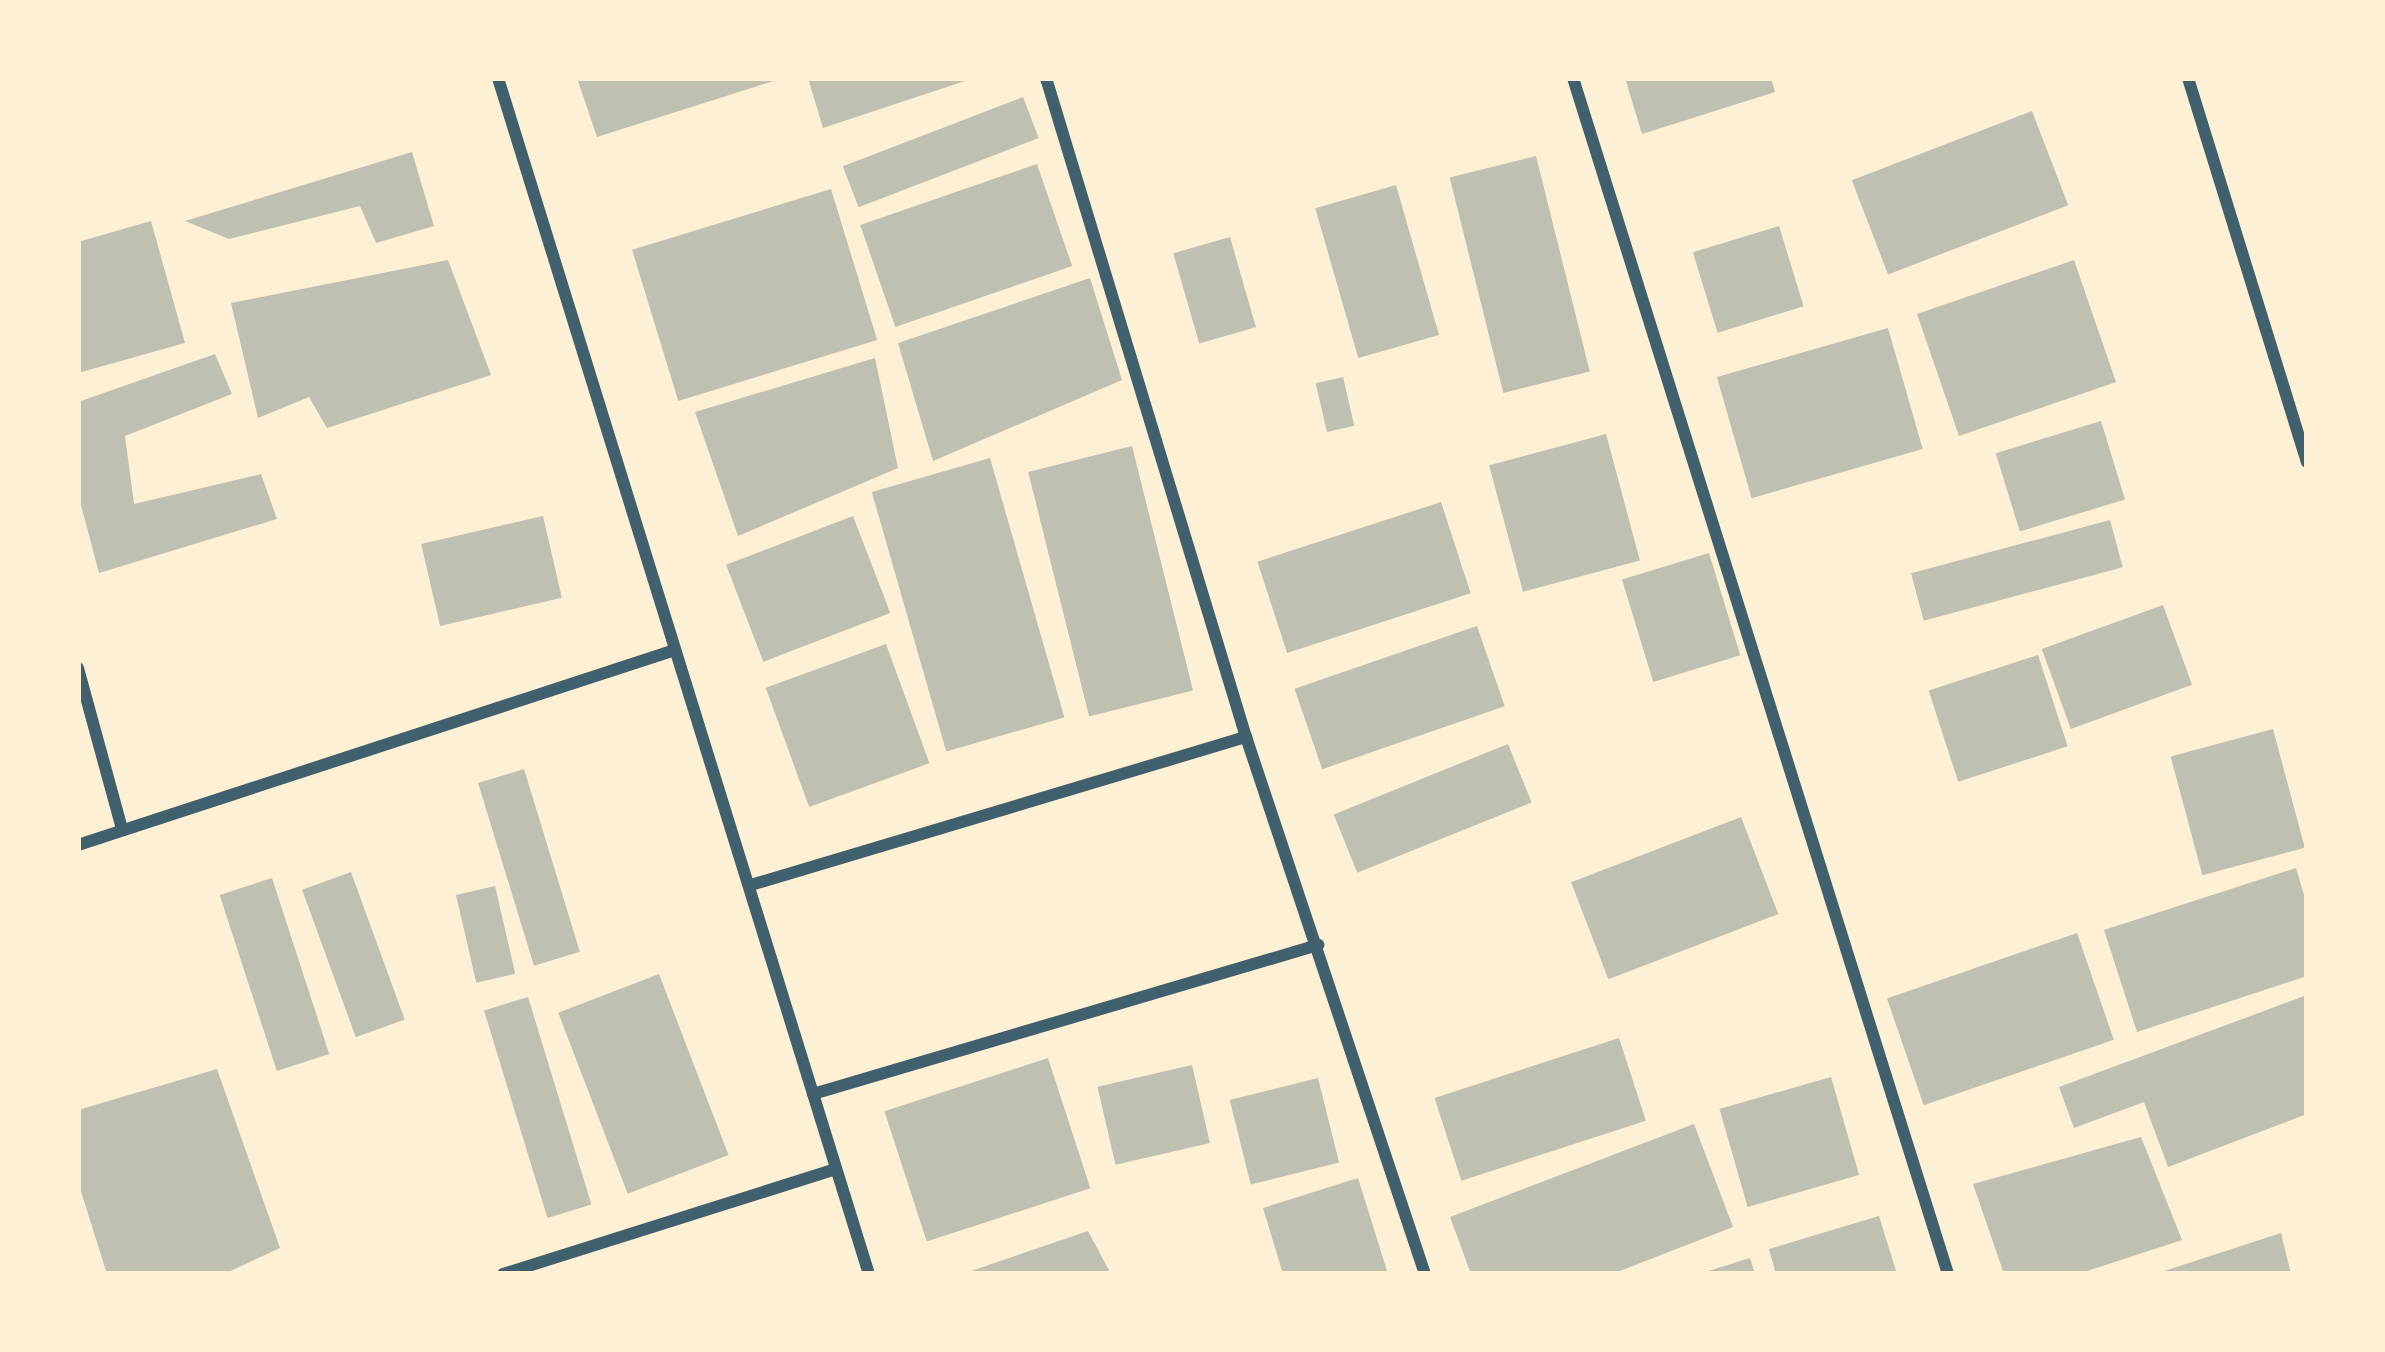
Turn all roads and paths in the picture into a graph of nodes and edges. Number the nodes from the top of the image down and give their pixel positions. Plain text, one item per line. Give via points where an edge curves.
1 (498, 78) edge
2 (1046, 78) edge
3 (1574, 78) edge
4 (2188, 78) edge
5 (2307, 462) edge
6 (675, 650) junction
7 (78, 668) edge
8 (1246, 737) junction
9 (122, 829) junction
10 (78, 845) edge
11 (751, 885) junction
12 (1318, 945) junction
13 (813, 1094) junction
14 (836, 1169) junction
15 (503, 1274) edge
16 (868, 1274) edge
17 (1426, 1274) edge
18 (1948, 1274) edge

1 - 6 street
2 - 8 street
3 - 18 street
4 - 5 street
6 - 9 street
6 - 11 street
7 - 9 street
8 - 11 street
8 - 12 street
9 - 10 street
11 - 13 street
12 - 13 street
12 - 17 street
13 - 14 street
14 - 15 street
14 - 16 street

